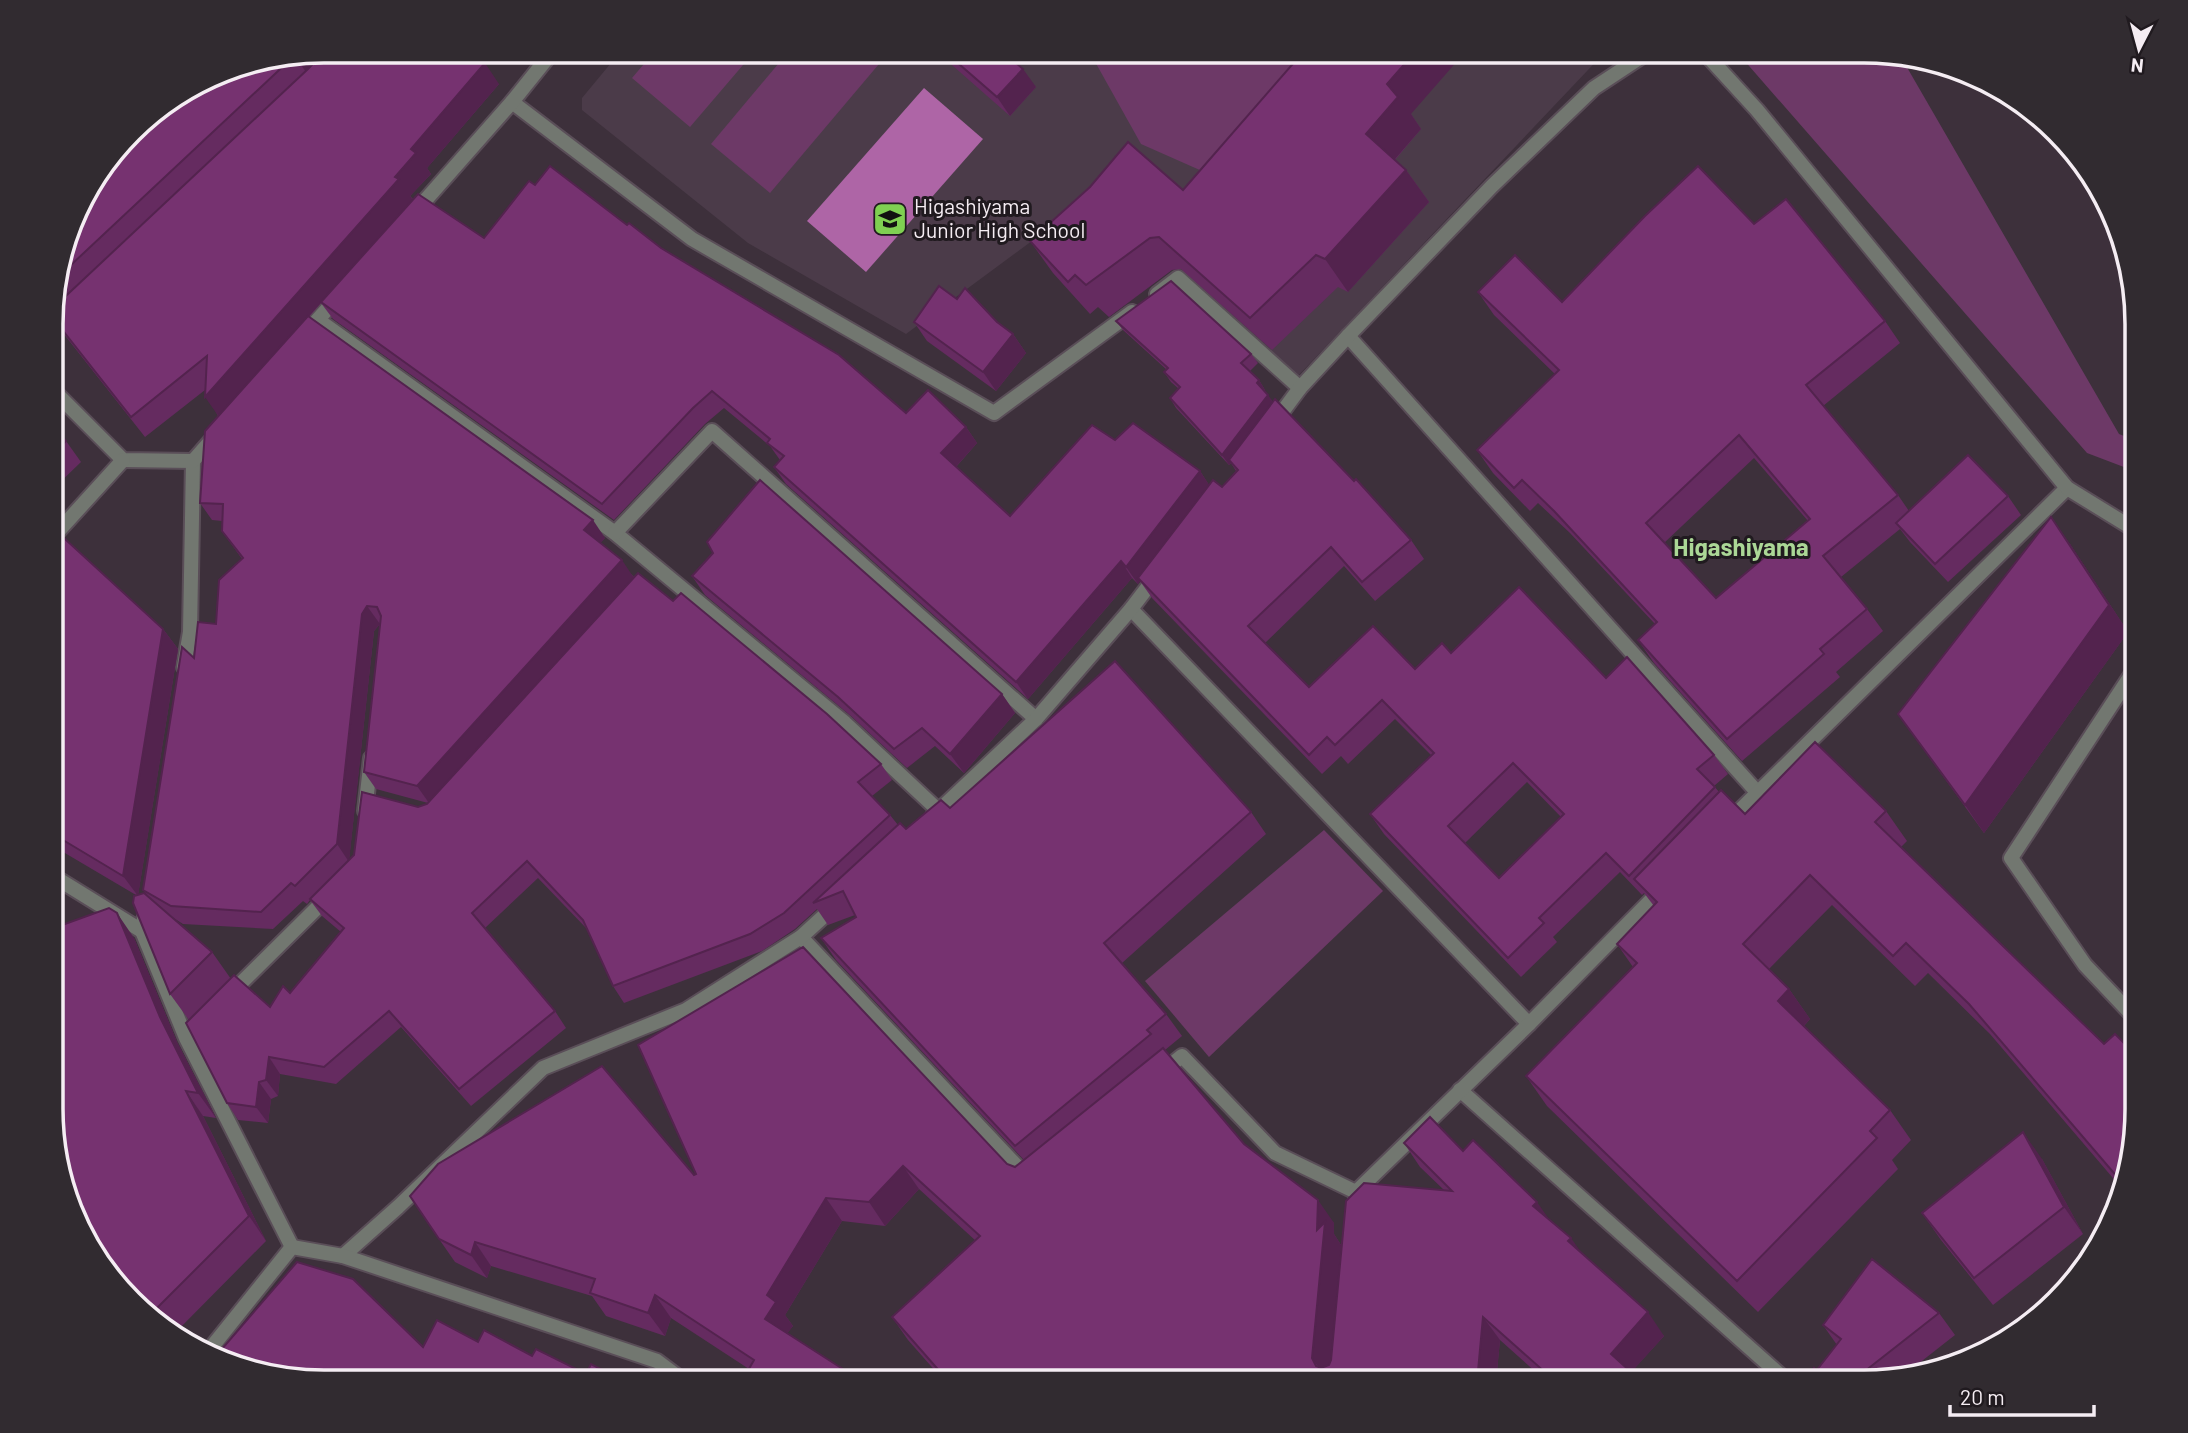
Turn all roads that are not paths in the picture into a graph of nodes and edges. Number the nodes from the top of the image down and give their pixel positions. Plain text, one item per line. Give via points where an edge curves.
1 (543, 63) edge
2 (1632, 63) edge
3 (1714, 63) edge
4 (512, 102) junction
5 (401, 226) edge
6 (346, 289) edge
7 (318, 320) junction
8 (1348, 337) junction
9 (291, 350) edge
10 (1300, 388) junction
11 (63, 400) edge
12 (228, 421) edge
13 (1266, 433) edge
14 (123, 460) junction
15 (192, 461) junction
16 (2067, 488) junction
17 (2125, 524) edge
18 (63, 526) edge
19 (615, 533) junction
20 (1165, 565) edge
21 (1131, 609) junction
22 (2125, 684) edge
23 (181, 686) edge
24 (1036, 719) junction
25 (372, 741) edge
26 (1757, 792) junction
27 (939, 811) junction
28 (920, 829) edge
29 (362, 831) edge
30 (1719, 831) edge
31 (1672, 879) edge
32 (63, 882) edge
33 (339, 885) edge
34 (851, 892) edge
35 (147, 904) edge
36 (142, 931) junction
37 (801, 937) junction
38 (2125, 1007) edge
39 (215, 1010) edge
40 (1530, 1024) junction
41 (1151, 1081) edge
42 (1460, 1090) junction
43 (1040, 1172) edge
44 (1356, 1192) junction
45 (1354, 1219) edge
46 (292, 1247) junction
47 (343, 1256) junction
48 (213, 1345) edge
49 (669, 1370) edge
50 (1775, 1370) edge

1 - 4 street
2 - 8 street via 1594,88 1492,186
3 - 16 street via 1766,120
4 - 5 street
4 - 10 street via 692,239 994,413 1178,278
6 - 7 street
7 - 9 street
7 - 19 street
8 - 10 street
8 - 26 street
10 - 13 street
11 - 14 street
12 - 15 street
14 - 15 street
14 - 18 street
15 - 23 street via 190,632
16 - 17 street
16 - 26 street
19 - 24 street via 712,431
19 - 27 street via 652,572 845,723
20 - 21 street
21 - 24 street
21 - 40 street
22 - 38 street via 2011,858 2085,965
24 - 27 street
25 - 29 street via 373,798
26 - 30 street
27 - 28 street
31 - 40 street
32 - 36 street
33 - 39 street
34 - 37 street
35 - 36 street
36 - 46 street
37 - 43 street via 1030,1181
37 - 47 street via 687,1010 543,1068
40 - 42 street
41 - 44 street via 1182,1056 1275,1153
42 - 44 street
42 - 50 street
44 - 45 street
46 - 47 street
46 - 48 street
47 - 49 street via 657,1361

